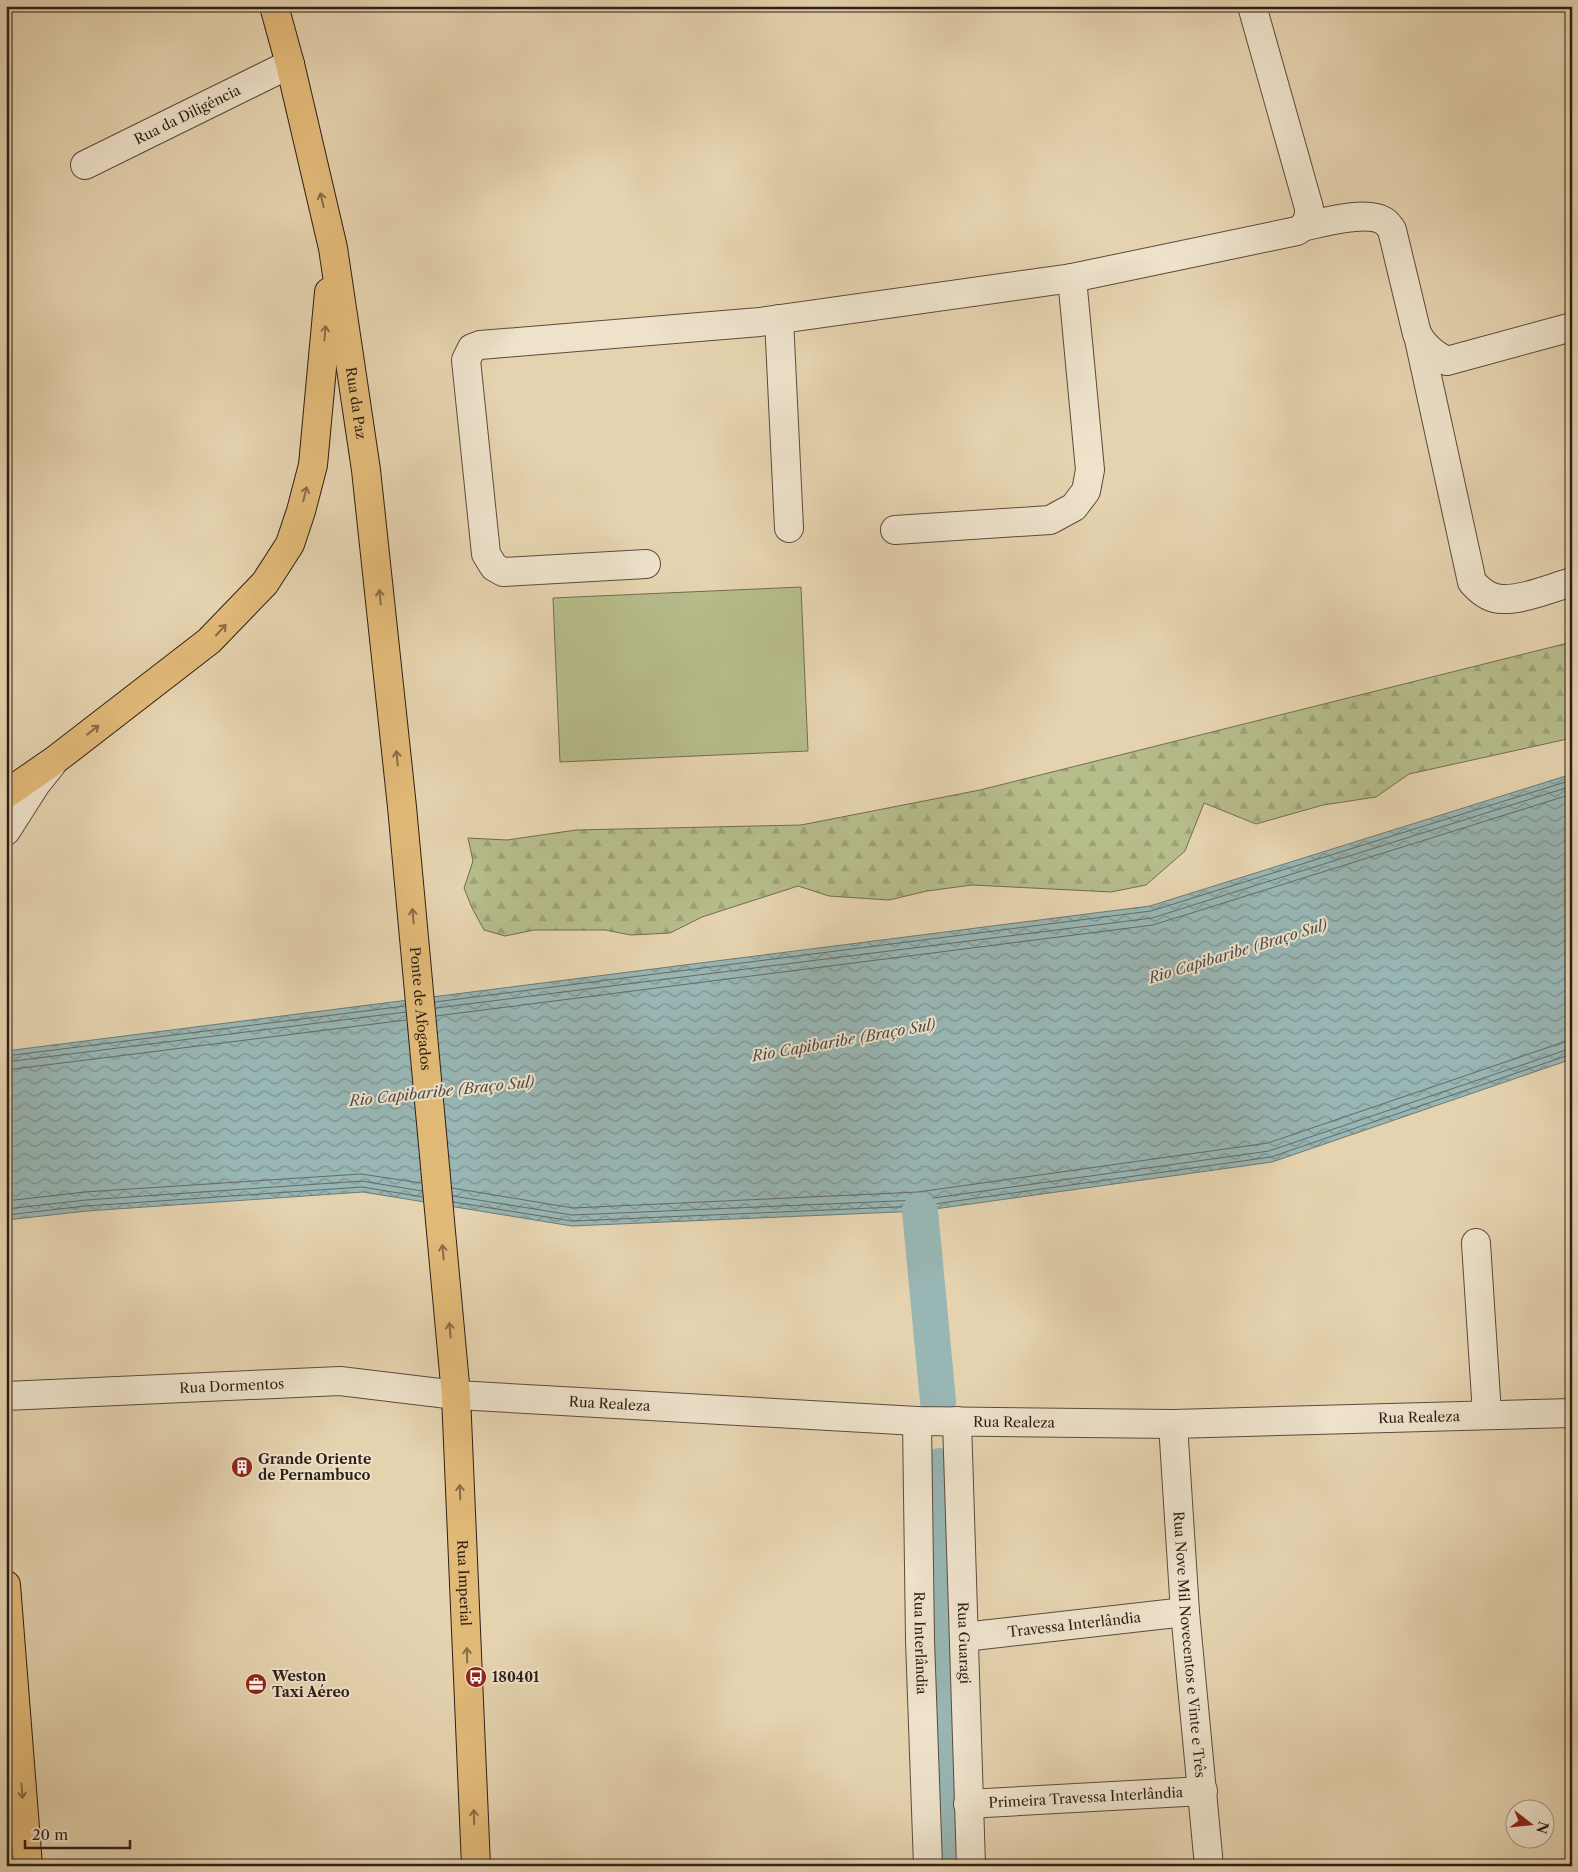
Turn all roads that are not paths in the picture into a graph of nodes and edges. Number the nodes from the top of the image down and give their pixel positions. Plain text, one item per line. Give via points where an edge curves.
1 (274, 6) edge
2 (1252, 6) edge
3 (290, 64) junction
4 (85, 165) dead end
5 (1306, 226) junction
6 (333, 248) junction
7 (1072, 278) junction
8 (779, 320) junction
9 (1572, 327) edge
10 (1418, 334) junction
11 (789, 528) dead end
12 (895, 530) dead end
13 (646, 564) dead end
14 (1572, 582) edge
15 (55, 760) junction
16 (6, 794) edge
17 (402, 807) joint
18 (6, 831) edge
19 (1476, 1243) dead end
20 (448, 1301) joint
21 (456, 1395) junction
22 (6, 1396) edge
23 (1572, 1413) edge
24 (1487, 1414) junction
25 (917, 1421) junction
26 (957, 1421) junction
27 (1173, 1424) junction
28 (6, 1586) edge
29 (1185, 1612) junction
30 (964, 1637) junction
31 (1203, 1791) junction
32 (968, 1804) junction
33 (28, 1866) edge
34 (476, 1866) edge
35 (928, 1866) edge
36 (971, 1866) edge
37 (1208, 1866) edge

1 - 3 highway, Rua da Paz
2 - 5 street via 1309,208
3 - 4 street, Rua da Diligência
6 -> 3 highway, Rua da Paz
5 - 7 street via 1285,234
5 - 10 street via 1358,216 1383,221 1392,230
15 -> 6 highway via 209,642 265,583 290,544 313,465
17 -> 6 highway, Rua da Paz via 366,470
7 - 8 street
7 - 12 street via 1090,470 1086,491 1074,508 1050,520
8 - 11 street
8 - 13 street via 472,348 466,360 486,554 494,567 503,572
9 - 10 street via 1447,361 1435,356
10 - 14 street via 1472,582 1481,592 1500,600
15 - 16 highway
15 - 18 street
20 -> 17 highway, Ponte de Afogados
19 - 24 street
21 -> 20 highway, Rua Imperial
21 - 22 street, Rua Dormentos via 340,1382
21 - 25 street, Rua Realeza
34 -> 21 highway, Rua Imperial
23 - 24 street, Rua Realeza
24 - 27 street, Rua Realeza
25 - 26 street, Rua Realeza
25 - 35 street, Rua Interlândia
26 - 27 street, Rua Realeza
26 - 30 street, Rua Guaragi
27 - 29 street, Rua Nove Mil Novecentos e Vinte e Três
28 -> 33 highway
29 - 30 street, Travessa Interlândia
29 - 31 street, Rua Nove Mil Novecentos e Vinte e Três
30 - 32 street, Rua Guaragi
31 - 32 street, Primeira Travessa Interlândia
31 - 37 street, Rua Nove Mil Novecentos e Vinte e Três
32 - 36 street, Rua Guaragi

